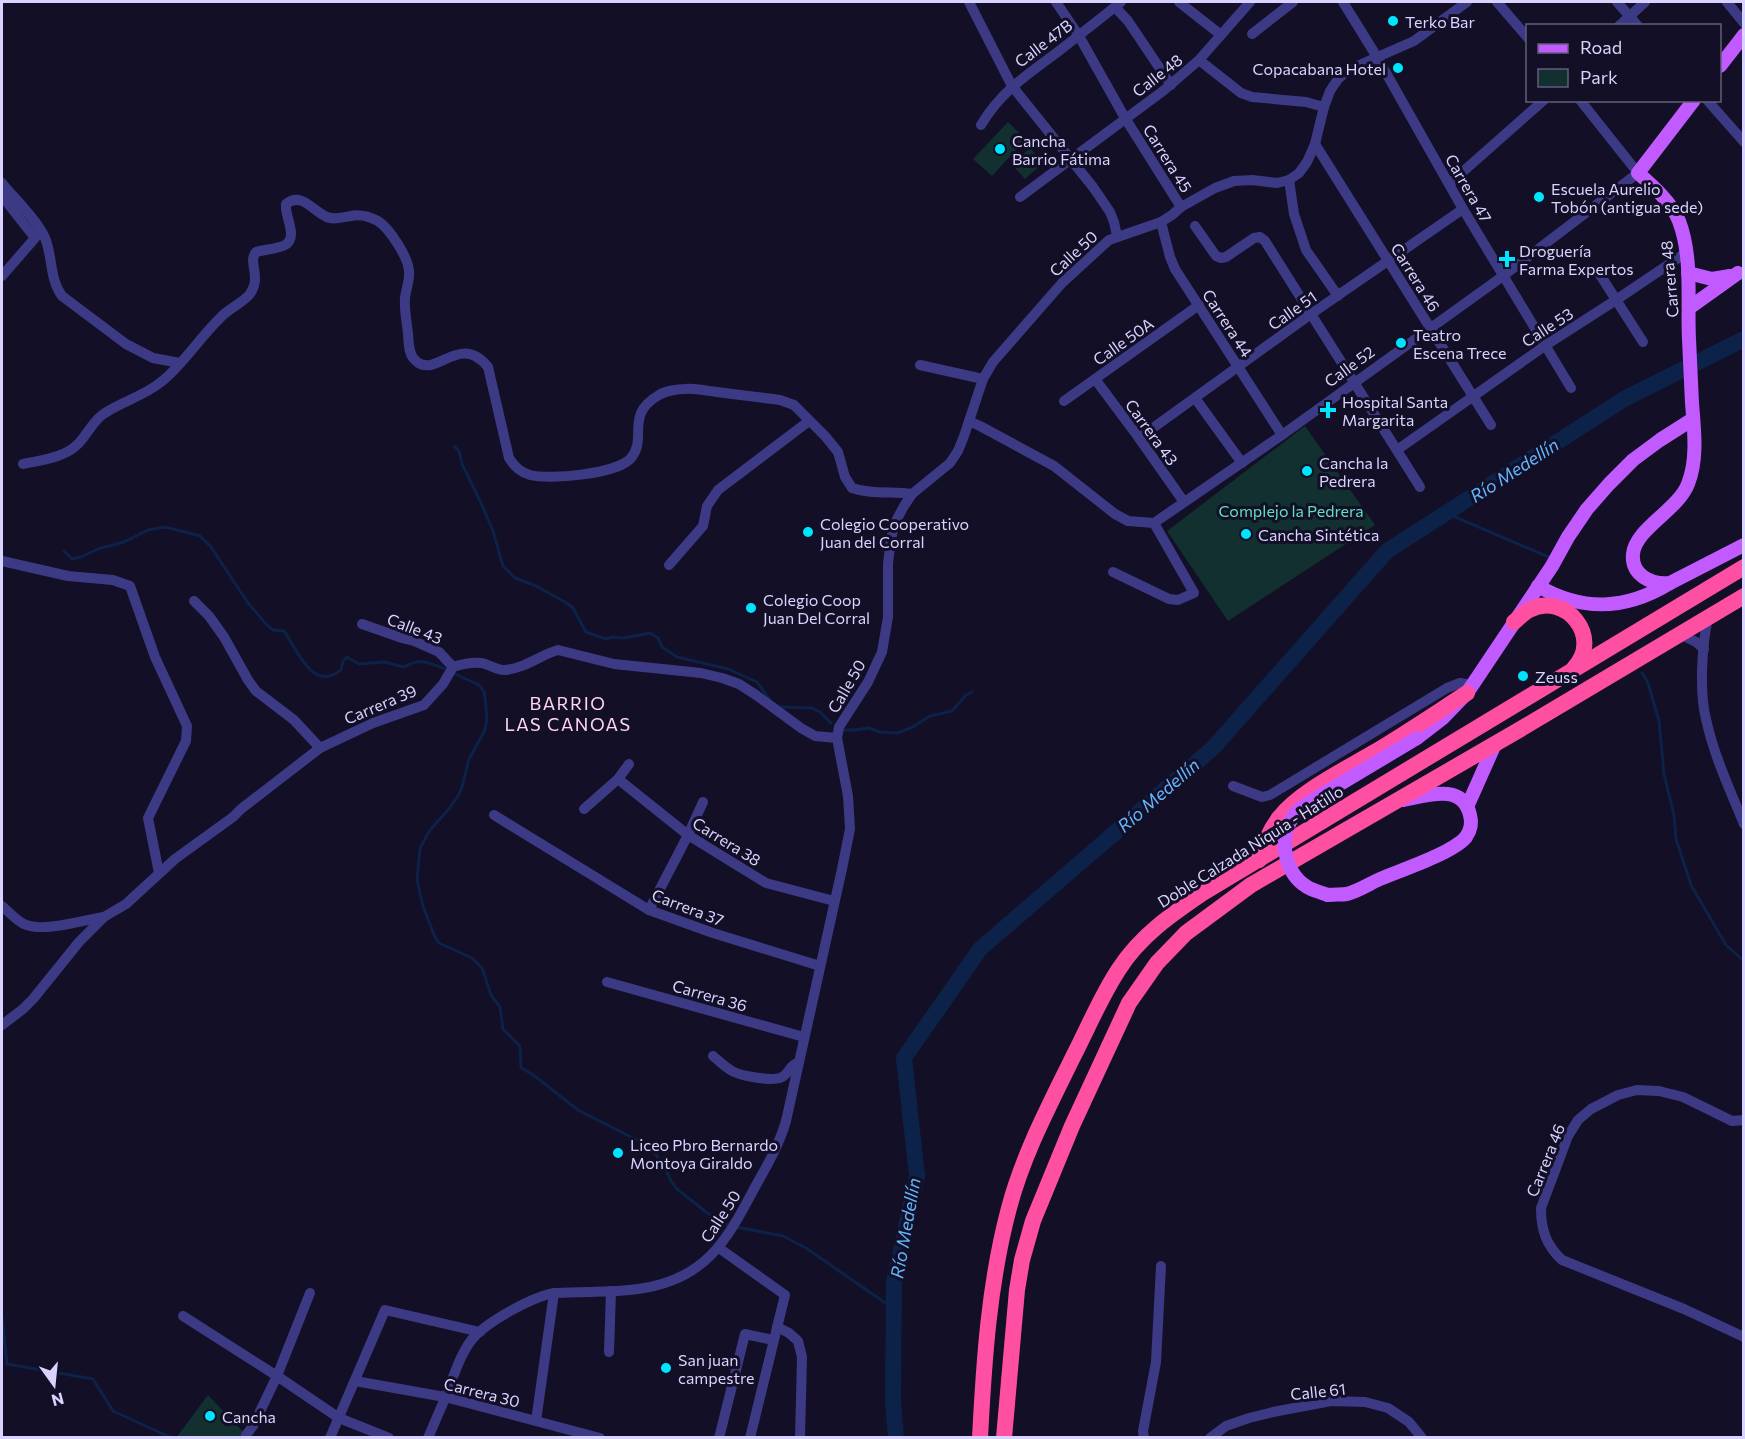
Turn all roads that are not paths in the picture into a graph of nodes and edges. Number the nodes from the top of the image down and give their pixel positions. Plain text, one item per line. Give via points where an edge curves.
1 (969, 2) edge
2 (1056, 2) edge
3 (1179, 2) edge
4 (1250, 2) edge
5 (1293, 2) edge
6 (1343, 2) edge
7 (1467, 2) edge
8 (1497, 2) edge
9 (1617, 2) edge
10 (1645, 2) edge
11 (1726, 2) edge
12 (1118, 4) edge
13 (1629, 16) junction
14 (1743, 23) edge
15 (1620, 24) edge
16 (1636, 24) edge
17 (1252, 34) dead end
18 (1221, 35) junction
19 (1743, 35) edge
20 (1079, 36) junction
21 (1526, 37) edge
22 (1377, 57) junction
23 (1199, 60) junction
24 (1721, 63) edge
25 (1171, 85) junction
26 (1012, 86) junction
27 (1542, 102) edge
28 (1582, 102) edge
29 (1692, 102) edge
30 (1709, 102) edge
31 (1324, 107) junction
32 (1125, 118) junction
33 (981, 125) dead end
34 (1743, 142) edge
35 (1315, 144) junction
36 (1070, 160) junction
37 (1638, 173) junction
38 (1289, 180) junction
39 (2, 183) edge
40 (1449, 184) junction
41 (2, 196) edge
42 (1020, 197) dead end
43 (1181, 207) junction
44 (1463, 209) junction
45 (1161, 222) junction
46 (1195, 226) dead end
47 (39, 235) junction
48 (1117, 236) junction
49 (1686, 252) junction
50 (1389, 261) junction
51 (1597, 270) dead end
52 (1740, 270) edge
53 (1688, 273) junction
54 (2, 276) edge
55 (1503, 276) junction
56 (1338, 296) junction
57 (1616, 300) junction
58 (1199, 305) junction
59 (1689, 308) junction
60 (1311, 314) junction
61 (1430, 327) junction
62 (1643, 342) dead end
63 (1546, 345) junction
64 (180, 363) junction
65 (920, 365) dead end
66 (1239, 366) junction
67 (983, 379) junction
68 (1095, 379) junction
69 (1354, 382) junction
70 (1571, 388) dead end
71 (1473, 396) junction
72 (1195, 398) junction
73 (1064, 401) dead end
74 (1693, 419) junction
75 (808, 421) junction
76 (969, 421) junction
77 (1491, 424) dead end
78 (1282, 435) junction
79 (1139, 438) junction
80 (1397, 450) junction
81 (1242, 463) junction
82 (23, 464) dead end
83 (1420, 487) dead end
84 (912, 494) junction
85 (1184, 502) junction
86 (1154, 523) junction
87 (1743, 545) edge
88 (2, 561) edge
89 (669, 565) dead end
90 (1743, 567) edge
91 (1113, 572) dead end
92 (1670, 583) junction
93 (1538, 586) junction
94 (1743, 596) edge
95 (194, 601) dead end
96 (1708, 617) junction
97 (1514, 622) junction
98 (362, 624) dead end
99 (1680, 634) junction
100 (1704, 649) junction
101 (453, 666) junction
102 (1568, 673) junction
103 (1470, 689) junction
104 (837, 738) junction
105 (1495, 744) junction
106 (320, 748) junction
107 (629, 764) dead end
108 (618, 779) junction
109 (1233, 786) dead end
110 (703, 802) dead end
111 (1395, 802) junction
112 (1467, 807) junction
113 (584, 809) dead end
114 (494, 815) dead end
115 (1743, 824) edge
116 (688, 835) junction
117 (1258, 860) junction
118 (159, 873) junction
119 (834, 901) junction
120 (2, 906) edge
121 (649, 910) junction
122 (104, 917) junction
123 (820, 966) junction
124 (607, 982) dead end
125 (2, 1025) edge
126 (804, 1037) junction
127 (713, 1056) dead end
128 (798, 1063) junction
129 (1743, 1120) edge
130 (719, 1248) junction
131 (1161, 1266) dead end
132 (611, 1291) junction
133 (310, 1293) dead end
134 (554, 1293) junction
135 (183, 1316) dead end
136 (777, 1327) junction
137 (480, 1332) junction
138 (1743, 1337) edge
139 (773, 1340) junction
140 (609, 1352) dead end
141 (277, 1376) junction
142 (355, 1381) junction
143 (445, 1397) junction
144 (339, 1418) junction
145 (536, 1421) junction
146 (246, 1435) dead end
147 (330, 1437) edge
148 (389, 1437) edge
149 (428, 1437) edge
150 (599, 1437) edge
151 (719, 1437) edge
152 (750, 1437) edge
153 (800, 1437) edge
154 (980, 1437) edge
155 (1004, 1437) edge
156 (1144, 1437) edge
157 (1210, 1437) edge
158 (1422, 1437) edge

1 - 26 street
2 - 20 street, Carrera 45
3 - 18 street
4 - 18 street, Calle 48
5 - 17 street
6 - 22 street, Carrera 47
7 - 22 street via 1414,41
8 - 21 street
9 - 13 street
10 - 13 street
11 - 14 street
12 - 20 street, Calle 47B
12 - 25 street
13 - 15 street
13 - 16 street
18 - 23 street, Calle 48
19 - 24 main road
20 - 26 street, Calle 47B
20 - 32 street, Carrera 45
22 - 31 street via 1338,79
22 - 40 street, Carrera 47
23 - 25 street, Calle 48
23 - 31 street via 1241,93
25 - 32 street, Calle 48
26 - 33 street, Calle 47B
26 - 36 street
27 - 40 street
28 - 37 street, Carrera 48
29 - 37 main road, Calle 52
30 - 34 street
31 - 35 street
32 - 36 street, Calle 48
32 - 43 street, Carrera 45
35 - 38 street via 1303,168
35 - 50 street, Carrera 46
36 - 42 street, Calle 48
36 - 48 street via 1110,212
37 - 49 main road, Carrera 48 via 1679,220
37 - 55 street, Calle 52
38 - 43 street, Calle 50 via 1234,181
38 - 56 street via 1294,214 1306,250
39 - 47 street
40 - 44 street, Carrera 47
41 - 47 street
43 - 45 street, Calle 50
44 - 50 street, Calle 51
44 - 55 street, Carrera 47
45 - 48 street, Calle 50
45 - 58 street, Carrera 44 via 1170,257
46 - 60 street via 1221,258 1260,237
47 - 54 street
47 - 64 street via 49,249 52,276 62,296 126,344 153,358
48 - 67 street, Calle 50 via 1062,283 993,362
49 - 53 main road, Carrera 48
49 - 57 street, Calle 53
50 - 56 street, Calle 51
50 - 61 street, Carrera 46
51 - 57 street
52 - 53 main road via 1712,279
52 - 59 main road
53 - 59 main road, Carrera 48
55 - 61 street, Calle 52
55 - 63 street, Carrera 47
56 - 60 street, Calle 51
57 - 62 street
57 - 63 street, Calle 53
58 - 66 street, Carrera 44
58 - 68 street, Calle 50A
59 - 74 main road, Carrera 48
60 - 66 street, Calle 51
60 - 69 street
61 - 69 street, Calle 52
61 - 71 street, Carrera 46
63 - 70 street, Carrera 47
63 - 71 street, Calle 53
64 - 75 street via 221,317 247,297 255,283 256,252 282,247 291,240 285,204 296,198 326,218 361,215 378,222 391,234 410,273 405,298 413,359 426,366 462,353 482,359 488,367 509,459 520,471 543,476 617,468 634,455 642,408 660,394 685,388 780,400 794,405
64 - 82 street via 163,381 105,413 66,453
65 - 67 street
66 - 72 street, Calle 51
66 - 78 street, Carrera 44
67 - 76 street, Calle 50
68 - 73 street, Calle 50A
68 - 79 street, Carrera 43
69 - 78 street, Calle 52
69 - 80 street
71 - 77 street, Carrera 46
71 - 80 street, Calle 53
72 - 79 street, Calle 51
72 - 81 street
74 - 92 main road, Carrera 48 via 1693,470 1688,486 1643,533 1633,552 1640,574 1652,582
74 - 93 main road via 1633,460 1609,484 1587,509
75 - 84 street via 838,452 852,488 870,493
75 - 89 street via 718,490 707,506 703,526
76 - 84 street, Calle 50 via 950,463
76 - 86 street via 1054,466 1121,518
78 - 81 street, Calle 52
79 - 85 street, Carrera 43
80 - 83 street
81 - 85 street, Calle 52
84 - 104 street, Calle 50 via 891,538 888,617 882,652 839,727
85 - 86 street, Calle 52
86 - 91 street via 1194,593 1178,600 1169,599
87 - 92 main road
88 - 118 street via 130,586 155,657 187,726 186,741 148,818
90 - 102 highway, Doble Calzada Niquia - Hatillo
92 - 93 main road via 1637,600 1602,605 1566,599
93 - 97 main road
94 - 96 highway, Doble Calzada Niquia - Hatillo
95 - 106 street via 220,631 256,691 294,720
96 - 99 highway, Doble Calzada Niquia - Hatillo
96 - 100 street
97 - 102 highway via 1528,610 1546,605 1569,612 1582,631 1584,643 1580,660
97 - 103 main road
98 - 101 street, Calle 43 via 439,652
99 - 100 street
99 - 105 highway, Doble Calzada Niquia - Hatillo
100 - 115 street via 1705,716 1713,748
101 - 104 street via 483,663 501,670 513,669 558,650 614,664 701,673 740,684 815,736
101 - 106 street, Carrera 39 via 424,705
102 - 117 highway, Doble Calzada Niquia - Hatillo
103 - 109 street via 1460,683 1447,688 1270,795 1262,797
103 - 112 main road, bridge via 1417,738 1300,808 1291,820 1285,853 1291,870 1309,888 1328,895 1346,894 1456,845 1470,828 1472,820
103 - 117 highway via 1291,805 1268,835
104 - 119 street, Calle 50 via 850,828
105 - 111 highway, Doble Calzada Niquia - Hatillo
105 - 112 main road
106 - 118 street, Carrera 39
107 - 108 street
108 - 113 street
108 - 116 street, Carrera 38
110 - 116 street
111 - 112 main road via 1443,793 1458,798
111 - 155 highway, Doble Calzada Niquia - Hatillo via 1251,885 1217,909 1157,963 1129,1002 1033,1221 1017,1290
114 - 121 street, Carrera 37
116 - 119 street, Carrera 38 via 766,883
116 - 121 street
117 - 154 highway, Doble Calzada Niquia - Hatillo via 1168,917 1141,942 1105,994 1041,1123 1009,1207 1000,1249 985,1345
118 - 122 street, Carrera 39 via 126,904
119 - 123 street, Calle 50
120 - 122 street via 24,924 44,927
121 - 123 street, Carrera 37
122 - 125 street, Carrera 39 via 33,999
123 - 126 street, Calle 50
124 - 126 street, Carrera 36
126 - 128 street, Calle 50
127 - 128 street via 734,1072 768,1080 785,1075
128 - 130 street, Calle 50 via 778,1145
129 - 138 street, Carrera 46 via 1732,1121 1683,1097 1659,1091 1637,1090 1618,1095 1578,1120 1568,1136 1541,1208 1548,1246 1562,1260
130 - 132 street, Calle 50 via 706,1261 666,1283
130 - 136 street via 785,1295
131 - 156 street via 1156,1362
132 - 134 street, Calle 50
132 - 140 street
133 - 141 street
134 - 137 street, Calle 50 via 539,1297
134 - 145 street
135 - 141 street
136 - 139 street
136 - 153 street via 798,1341 802,1357
137 - 142 street via 385,1310
137 - 143 street, Calle 50 via 467,1347
139 - 151 street via 745,1334
139 - 152 street
141 - 144 street
141 - 146 street
142 - 143 street, Carrera 30
142 - 144 street
143 - 145 street, Carrera 30
143 - 149 street, Calle 50
144 - 147 street
144 - 148 street
145 - 150 street, Carrera 30
157 - 158 street, Calle 61 via 1249,1418 1331,1401 1365,1402 1388,1408

